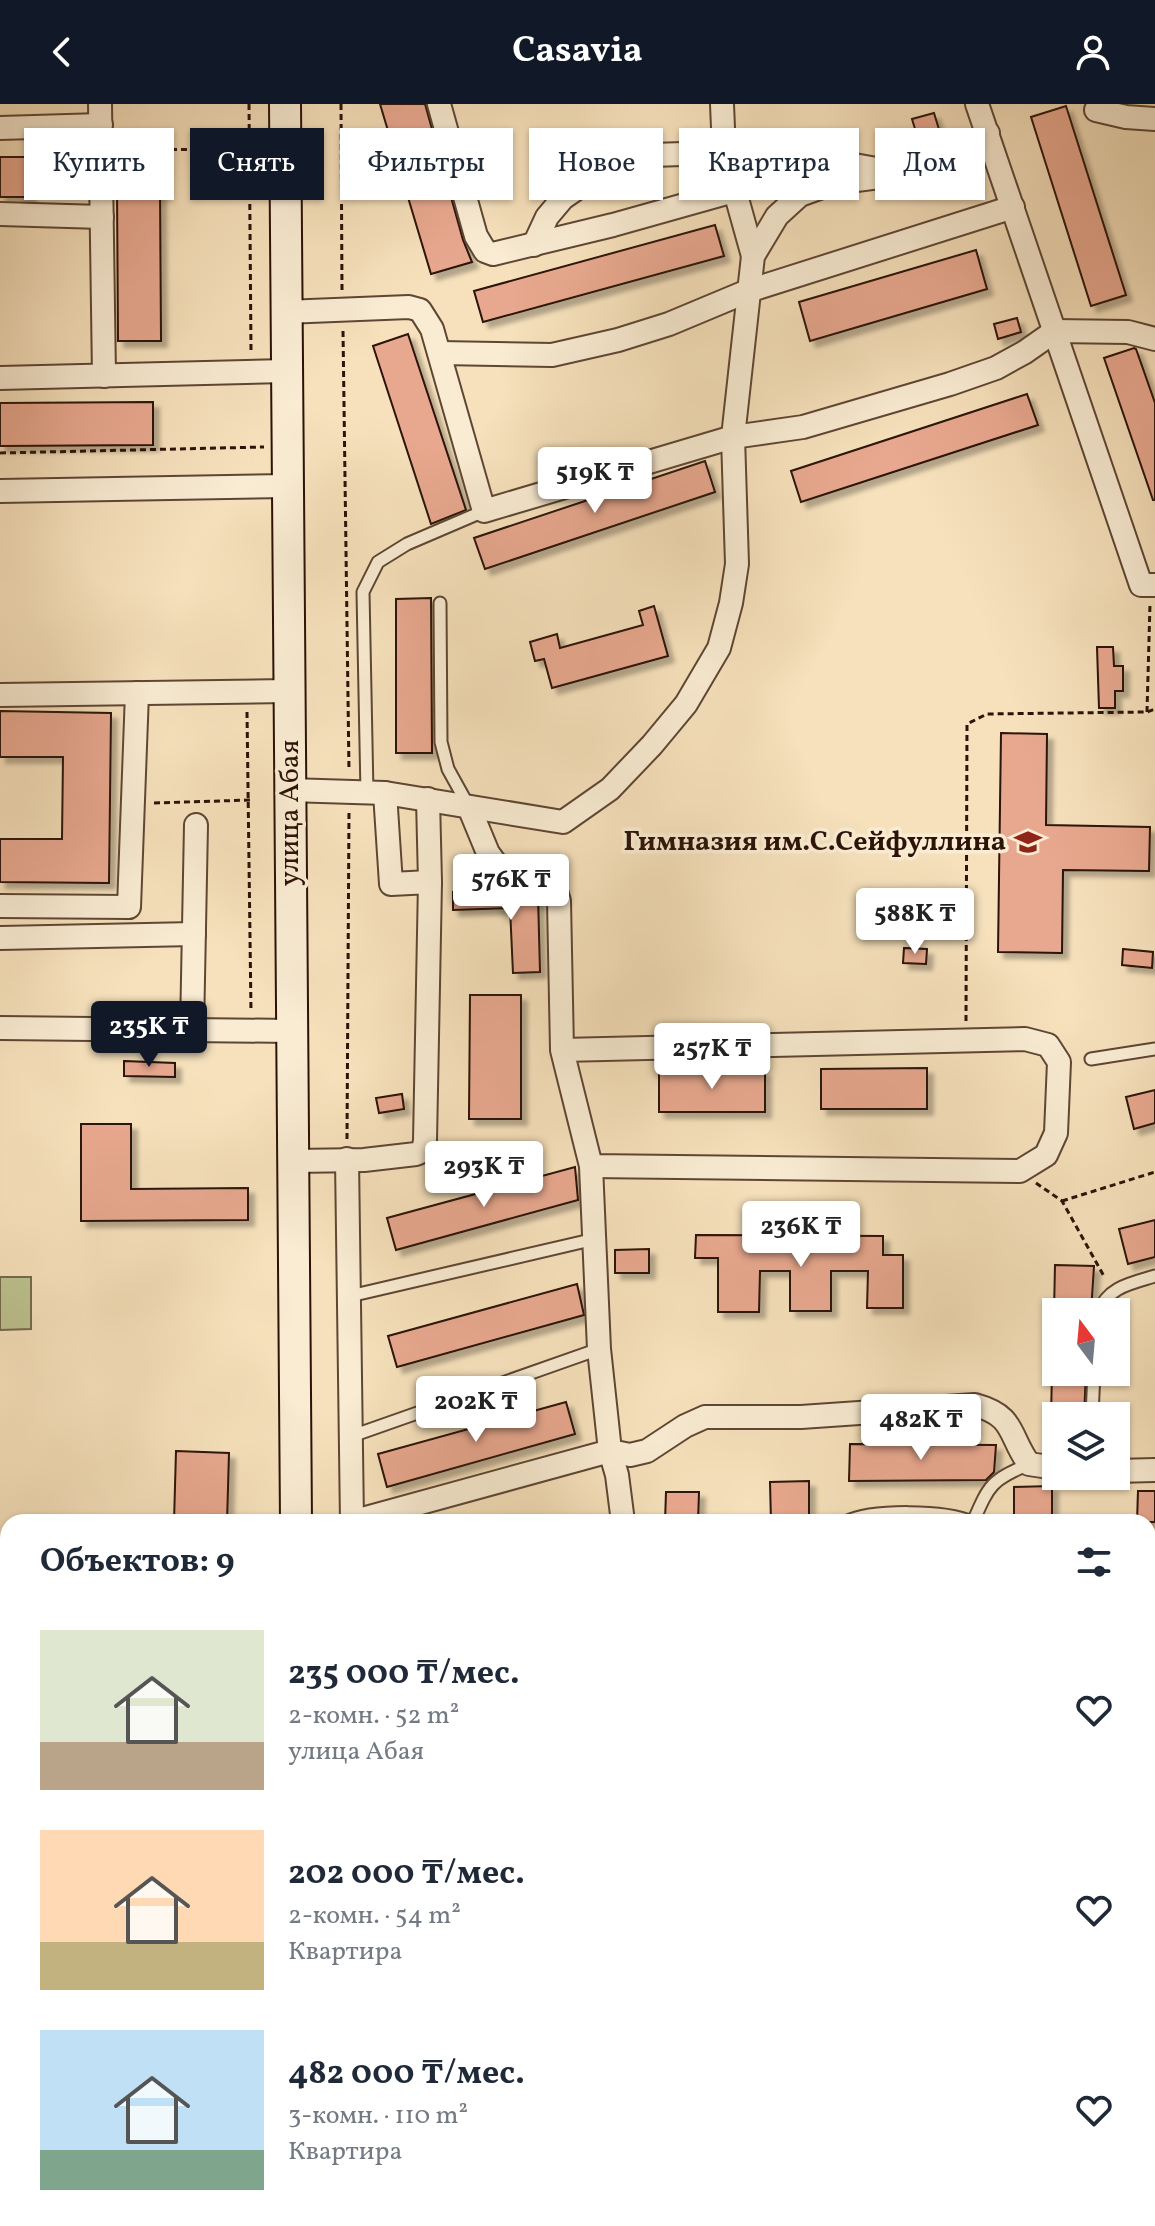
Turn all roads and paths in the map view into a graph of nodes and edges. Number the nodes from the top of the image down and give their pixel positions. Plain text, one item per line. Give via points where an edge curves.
1 (249, 104) edge
2 (285, 104) edge
3 (341, 104) edge
4 (439, 104) edge
5 (722, 104) edge
6 (977, 104) edge
7 (1092, 106) edge
8 (101, 114) edge
9 (1155, 119) edge
10 (0, 128) edge
11 (249, 128) edge
12 (723, 128) edge
13 (988, 133) junction
14 (985, 135) edge
15 (679, 154) edge
16 (875, 178) edge
17 (102, 200) edge
18 (249, 200) edge
19 (701, 200) edge
20 (737, 200) edge
21 (1013, 207) junction
22 (0, 214) edge
23 (102, 217) junction
24 (534, 245) junction
25 (753, 256) junction
26 (748, 291) junction
27 (342, 311) junction
28 (285, 312) junction
29 (1055, 331) junction
30 (1155, 339) edge
31 (440, 353) junction
32 (286, 371) junction
33 (251, 372) junction
34 (104, 376) junction
35 (0, 378) edge
36 (733, 437) junction
37 (286, 447) junction
38 (0, 453) edge
39 (287, 486) junction
40 (0, 491) edge
41 (484, 511) junction
42 (1153, 585) edge
43 (440, 603) dead end
44 (288, 691) junction
45 (247, 692) junction
46 (137, 693) junction
47 (0, 695) edge
48 (1155, 709) edge
49 (1147, 712) junction
50 (289, 790) junction
51 (367, 792) junction
52 (428, 799) junction
53 (250, 800) junction
54 (133, 804) junction
55 (469, 807) junction
56 (196, 825) dead end
57 (430, 882) junction
58 (0, 906) edge
59 (194, 934) junction
60 (0, 938) edge
61 (0, 1028) edge
62 (192, 1030) junction
63 (251, 1030) junction
64 (291, 1031) junction
65 (966, 1041) junction
66 (1155, 1049) edge
67 (562, 1050) junction
68 (1091, 1059) dead end
69 (347, 1159) junction
70 (293, 1161) junction
71 (591, 1166) junction
72 (1020, 1171) junction
73 (1155, 1172) edge
74 (1062, 1201) junction
75 (595, 1239) junction
76 (1155, 1276) edge
77 (1112, 1291) junction
78 (350, 1296) junction
79 (1107, 1298) edge
80 (599, 1349) junction
81 (352, 1436) junction
82 (610, 1451) junction
83 (1029, 1464) junction
84 (1042, 1466) edge
85 (1155, 1470) edge
86 (1130, 1471) edge
87 (296, 1514) edge
88 (352, 1514) edge
89 (381, 1514) edge
90 (622, 1514) edge
91 (976, 1514) edge

1 - 11 path
2 - 28 street, улица Абая
3 - 27 path
4 - 24 street via 480,244 493,254
5 - 12 street
6 - 13 street
7 - 9 street
8 - 10 street
13 - 14 street
13 - 21 street
15 - 24 street via 651,155 589,180 563,198
16 - 25 street via 833,183 800,195 777,216
17 - 23 street
18 - 33 path
19 - 24 street
20 - 25 street
21 - 26 street
21 - 29 street
22 - 23 street
23 - 34 street
25 - 26 street
26 - 31 street via 669,324 552,355
26 - 36 street
27 - 28 street
27 - 31 street via 420,310
27 - 51 path
28 - 32 street, улица Абая
29 - 30 street via 1128,332
29 - 36 street via 996,368 950,384 803,427
29 - 42 street via 1141,585
31 - 41 street
32 - 33 street
32 - 37 street, улица Абая
33 - 34 street
34 - 35 street
36 - 41 street
36 - 55 street via 737,564 731,603 719,648 686,704 610,789 563,822
37 - 38 path
37 - 39 street, улица Абая
39 - 40 street
39 - 44 street, улица Абая
41 - 51 lane via 378,562 363,592
42 - 49 path
43 - 55 lane via 441,742 448,769
44 - 45 street
44 - 50 street, улица Абая
45 - 46 street
45 - 53 path
46 - 47 street
46 - 54 street
48 - 49 path
49 - 65 path via 987,714 967,724
50 - 51 street
50 - 64 street, улица Абая
51 - 52 street
51 - 57 street via 391,884
51 - 69 path
52 - 55 street
52 - 57 street
53 - 54 path
53 - 63 path
54 - 58 street via 129,907
55 - 67 street via 496,864 555,888
56 - 59 street
57 - 69 street via 423,1151
59 - 60 street
59 - 62 street
61 - 62 street
62 - 63 street
63 - 64 street
64 - 70 street, улица Абая
65 - 67 street
65 - 72 street via 1025,1039 1048,1045 1059,1062 1056,1133 1046,1155
66 - 68 lane
67 - 71 street
69 - 70 street
69 - 78 street
70 - 87 street, улица Абая
71 - 72 street
71 - 75 street
72 - 74 path
73 - 74 path
74 - 77 path
75 - 78 lane
75 - 80 street
76 - 77 lane
77 - 79 lane
78 - 81 street
80 - 81 lane
80 - 82 street
81 - 88 street
82 - 83 street via 647,1451 705,1417 801,1417 975,1405 1006,1419
82 - 89 street
82 - 90 street
83 - 84 street
83 - 91 lane via 998,1477
85 - 86 street

